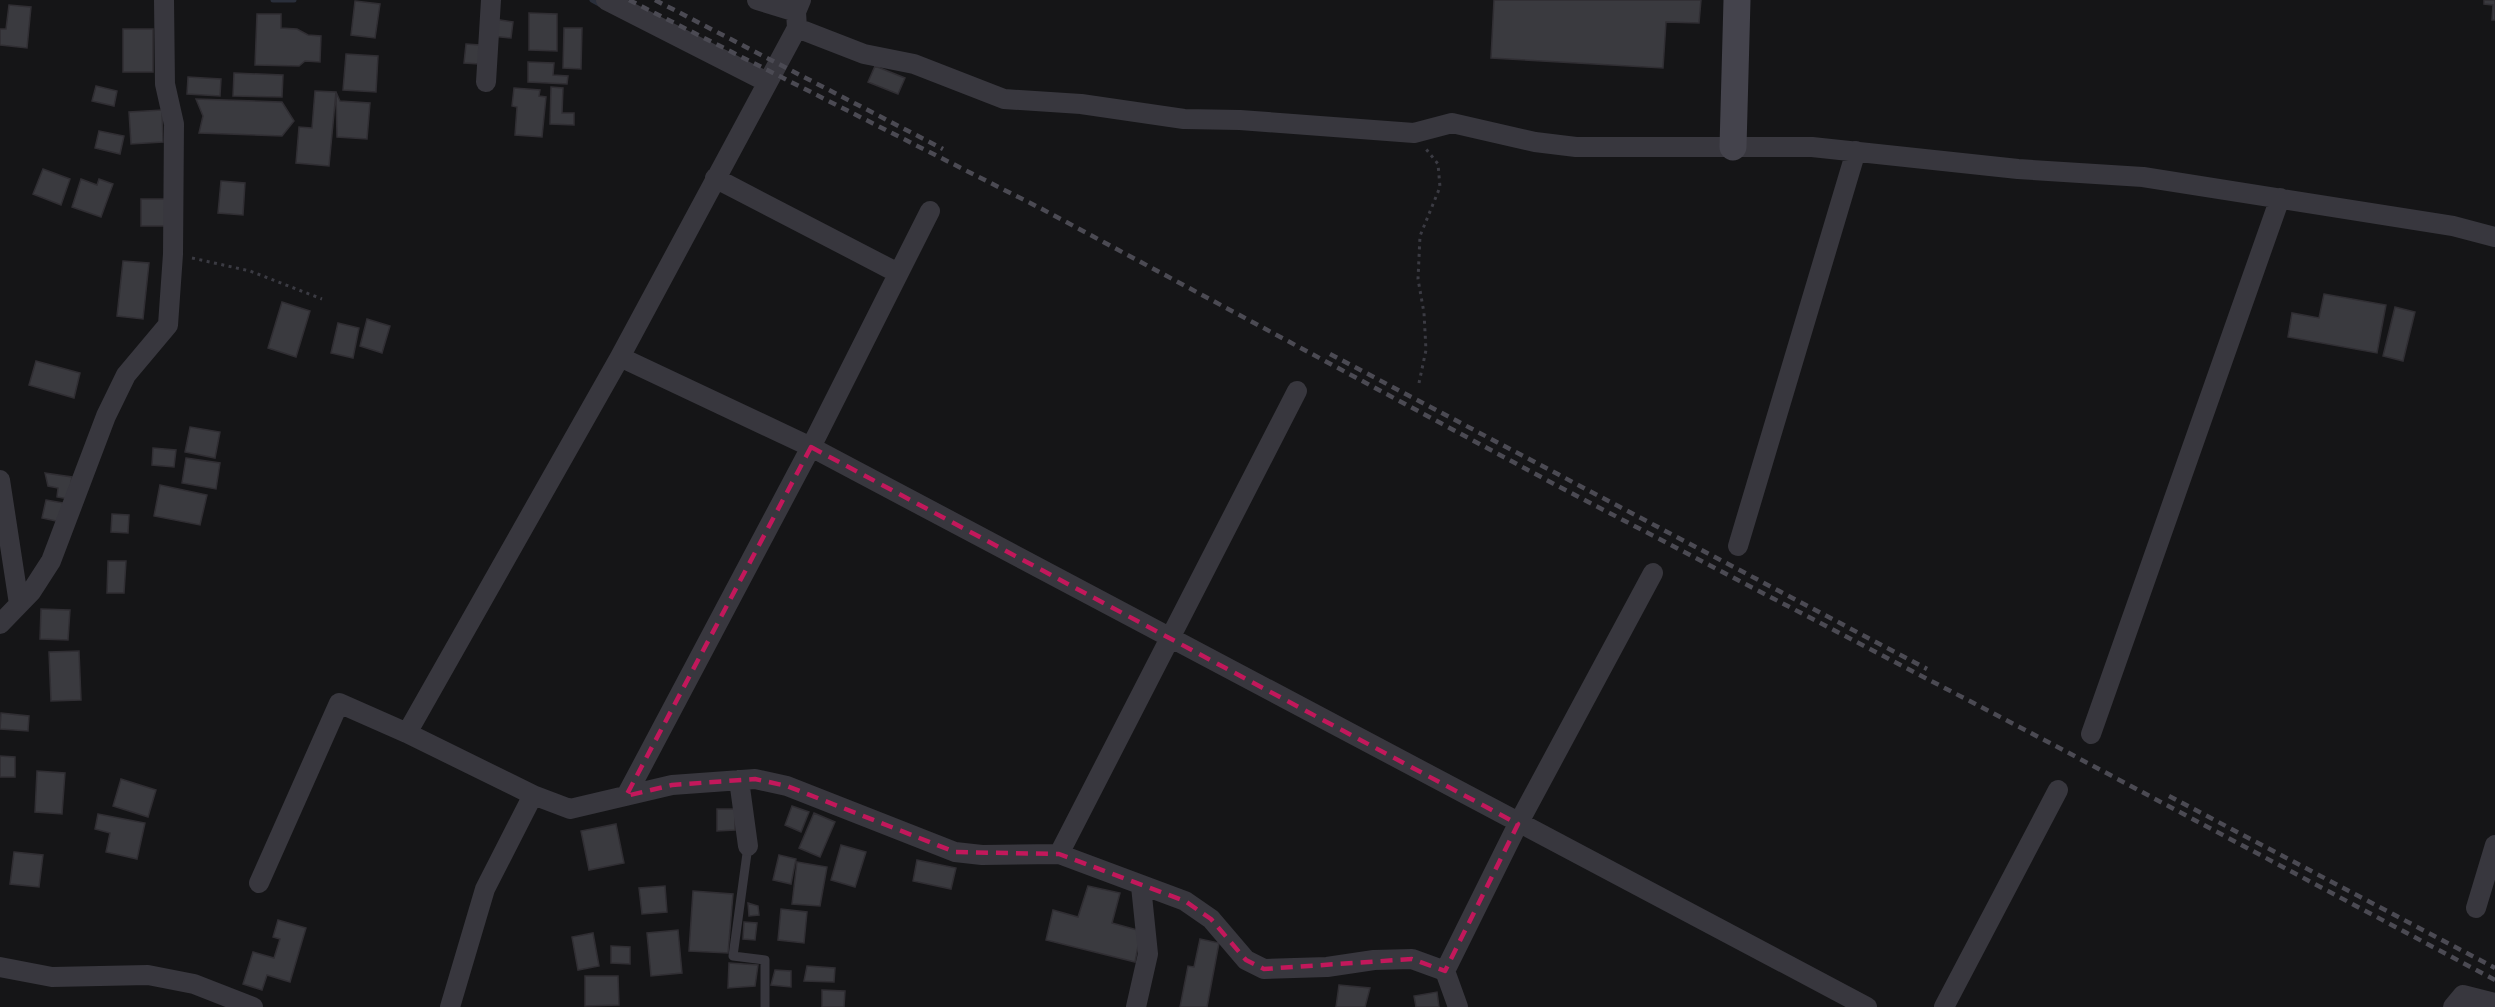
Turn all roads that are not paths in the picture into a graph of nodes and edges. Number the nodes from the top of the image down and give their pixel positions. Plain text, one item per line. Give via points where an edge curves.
1 (164, 0) edge
2 (491, 0) edge
3 (606, 0) edge
4 (757, 0) edge
5 (1737, 0) edge
6 (798, 14) edge
7 (486, 81) dead end
8 (766, 82) junction
9 (1733, 147) junction
10 (1856, 151) junction
11 (715, 178) junction
12 (2280, 198) junction
13 (930, 211) dead end
14 (2495, 237) edge
15 (898, 273) junction
16 (620, 357) junction
17 (1297, 392) dead end
18 (811, 447) junction
19 (0, 480) edge
20 (1738, 546) dead end
21 (1653, 573) dead end
22 (19, 604) junction
23 (0, 624) edge
24 (1171, 639) junction
25 (406, 733) junction
26 (2091, 734) dead end
27 (739, 780) junction
28 (2058, 790) dead end
29 (533, 795) junction
30 (626, 796) junction
31 (1518, 824) junction
32 (2495, 845) edge
33 (748, 846) joint
34 (1059, 854) junction
35 (259, 884) dead end
36 (1141, 886) junction
37 (2476, 908) dead end
38 (0, 968) edge
39 (1445, 971) junction
40 (2495, 1003) edge
41 (252, 1007) edge
42 (450, 1007) edge
43 (765, 1007) edge
44 (1136, 1007) edge
45 (1458, 1007) edge
46 (1867, 1007) edge
47 (1944, 1007) edge
48 (2452, 1007) edge

1 - 22 street via 165,84 174,124 168,325 126,375 106,416 51,561
2 - 7 street
3 - 8 street
4 - 6 street
5 - 9 street
6 - 8 street
6 - 9 street via 864,54 914,64 1004,99 1081,104 1184,119 1414,133 1452,123 1576,147
8 - 11 street
9 - 10 street
10 - 12 street via 2018,169 2143,177
10 - 20 street
11 - 15 street
11 - 16 street
12 - 14 street via 2453,226
12 - 26 street
13 - 15 street
15 - 18 street
16 - 18 street
16 - 25 street
17 - 24 street
18 - 24 street
18 - 30 street
19 - 22 street
21 - 31 street
22 - 23 street
24 - 31 street
24 - 34 street
25 - 29 street
25 - 35 street via 339,704
27 - 30 street via 672,785
27 - 33 street
27 - 34 street via 787,786 955,852
28 - 47 street
29 - 30 street via 570,809
29 - 42 street via 485,888
31 - 39 street
31 - 46 street
32 - 37 street
33 - 43 lane via 733,956 765,960
34 - 36 street
36 - 39 street via 1185,901 1211,919 1246,960 1264,969 1412,959
36 - 44 street via 1148,954
38 - 41 street via 52,977 148,975 194,984
39 - 45 street
40 - 48 street via 2463,995

